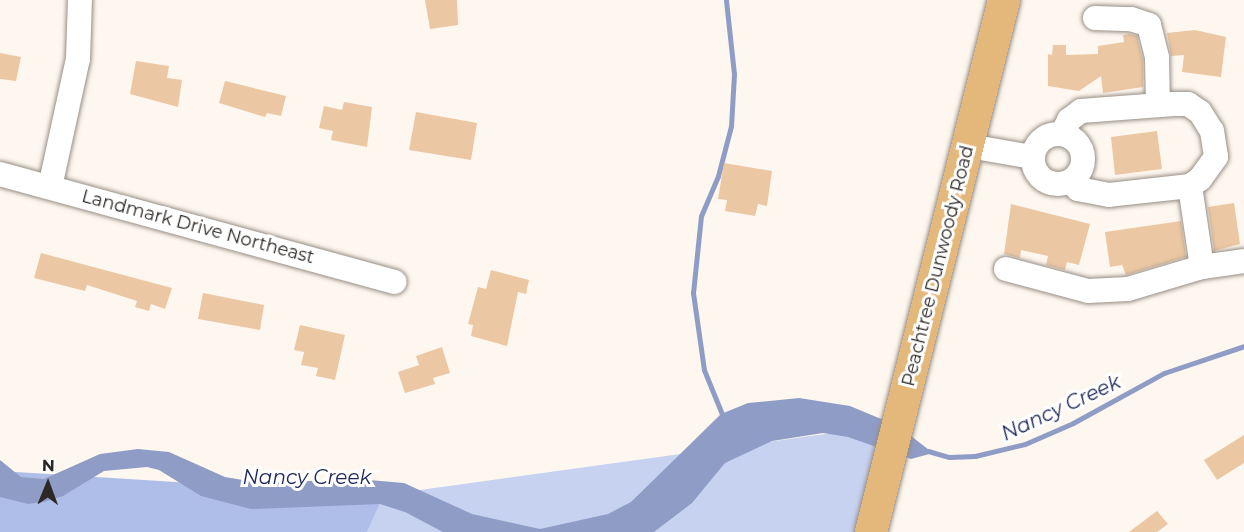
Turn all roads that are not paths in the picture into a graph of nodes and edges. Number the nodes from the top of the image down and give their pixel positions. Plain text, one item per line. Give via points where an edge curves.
1 (81, 0) edge
2 (1004, 0) edge
3 (1095, 18) dead end
4 (1158, 105) junction
5 (1062, 134) junction
6 (969, 146) junction
7 (1032, 157) junction
8 (0, 174) edge
9 (1071, 181) junction
10 (50, 186) junction
11 (1190, 186) junction
12 (1244, 261) edge
13 (1202, 267) junction
14 (1006, 268) dead end
15 (395, 282) dead end
16 (871, 532) edge

1 - 10 street via 78,59
2 - 6 main road, Peachtree Dunwoody Road
3 - 4 street via 1131,19 1149,25 1157,58
4 - 5 street via 1081,111 1069,120
4 - 11 street via 1188,104 1200,112 1212,131 1216,157
5 - 7 street via 1042,139
5 - 9 street via 1075,140 1083,156 1082,169
6 - 7 street
6 - 16 main road, Peachtree Dunwoody Road
7 - 9 street via 1040,178 1060,185
8 - 10 street, Landmark Drive Northeast
9 - 11 street via 1078,189 1109,195
10 - 15 street, Landmark Drive Northeast
11 - 13 street
12 - 13 street
13 - 14 street via 1128,289 1088,291

